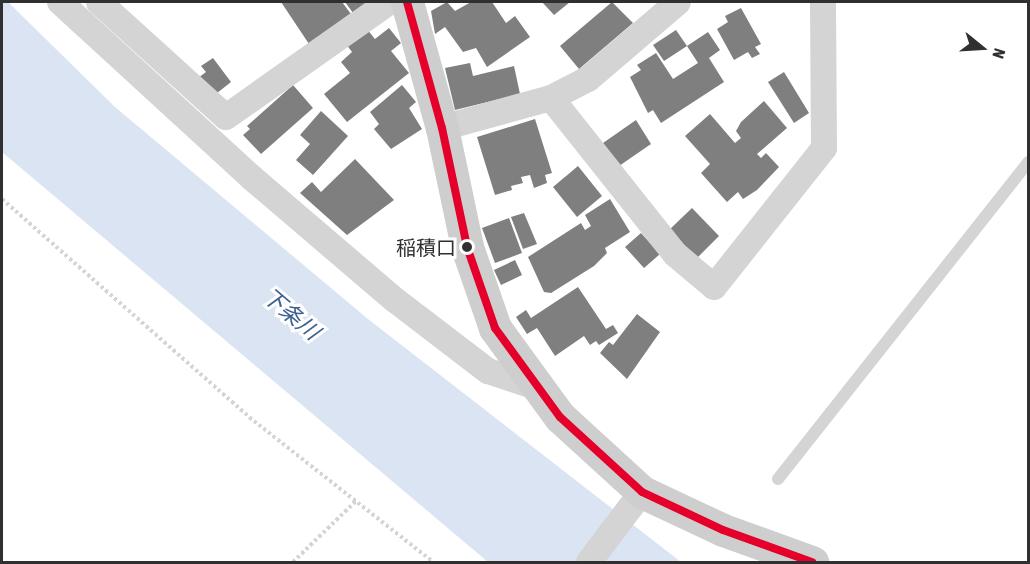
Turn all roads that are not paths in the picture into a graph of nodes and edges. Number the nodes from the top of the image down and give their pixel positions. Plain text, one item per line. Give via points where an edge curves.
1 (60, 2) edge
2 (99, 2) edge
3 (389, 2) edge
4 (407, 2) edge
5 (678, 2) edge
6 (822, 2) edge
7 (550, 98) junction
8 (442, 128) junction
9 (1029, 162) edge
10 (539, 388) junction
11 (778, 479) dead end
12 (642, 492) junction
13 (589, 562) edge
14 (812, 562) edge

1 - 10 street via 252,178 395,300 488,371
2 - 3 street via 226,117
4 - 8 main road
5 - 7 street via 588,79
6 - 7 street via 824,148 714,287 675,254
7 - 8 street
8 - 10 main road via 467,247 495,328
9 - 11 lane
10 - 12 main road via 560,417
12 - 13 street
12 - 14 main road via 723,530

